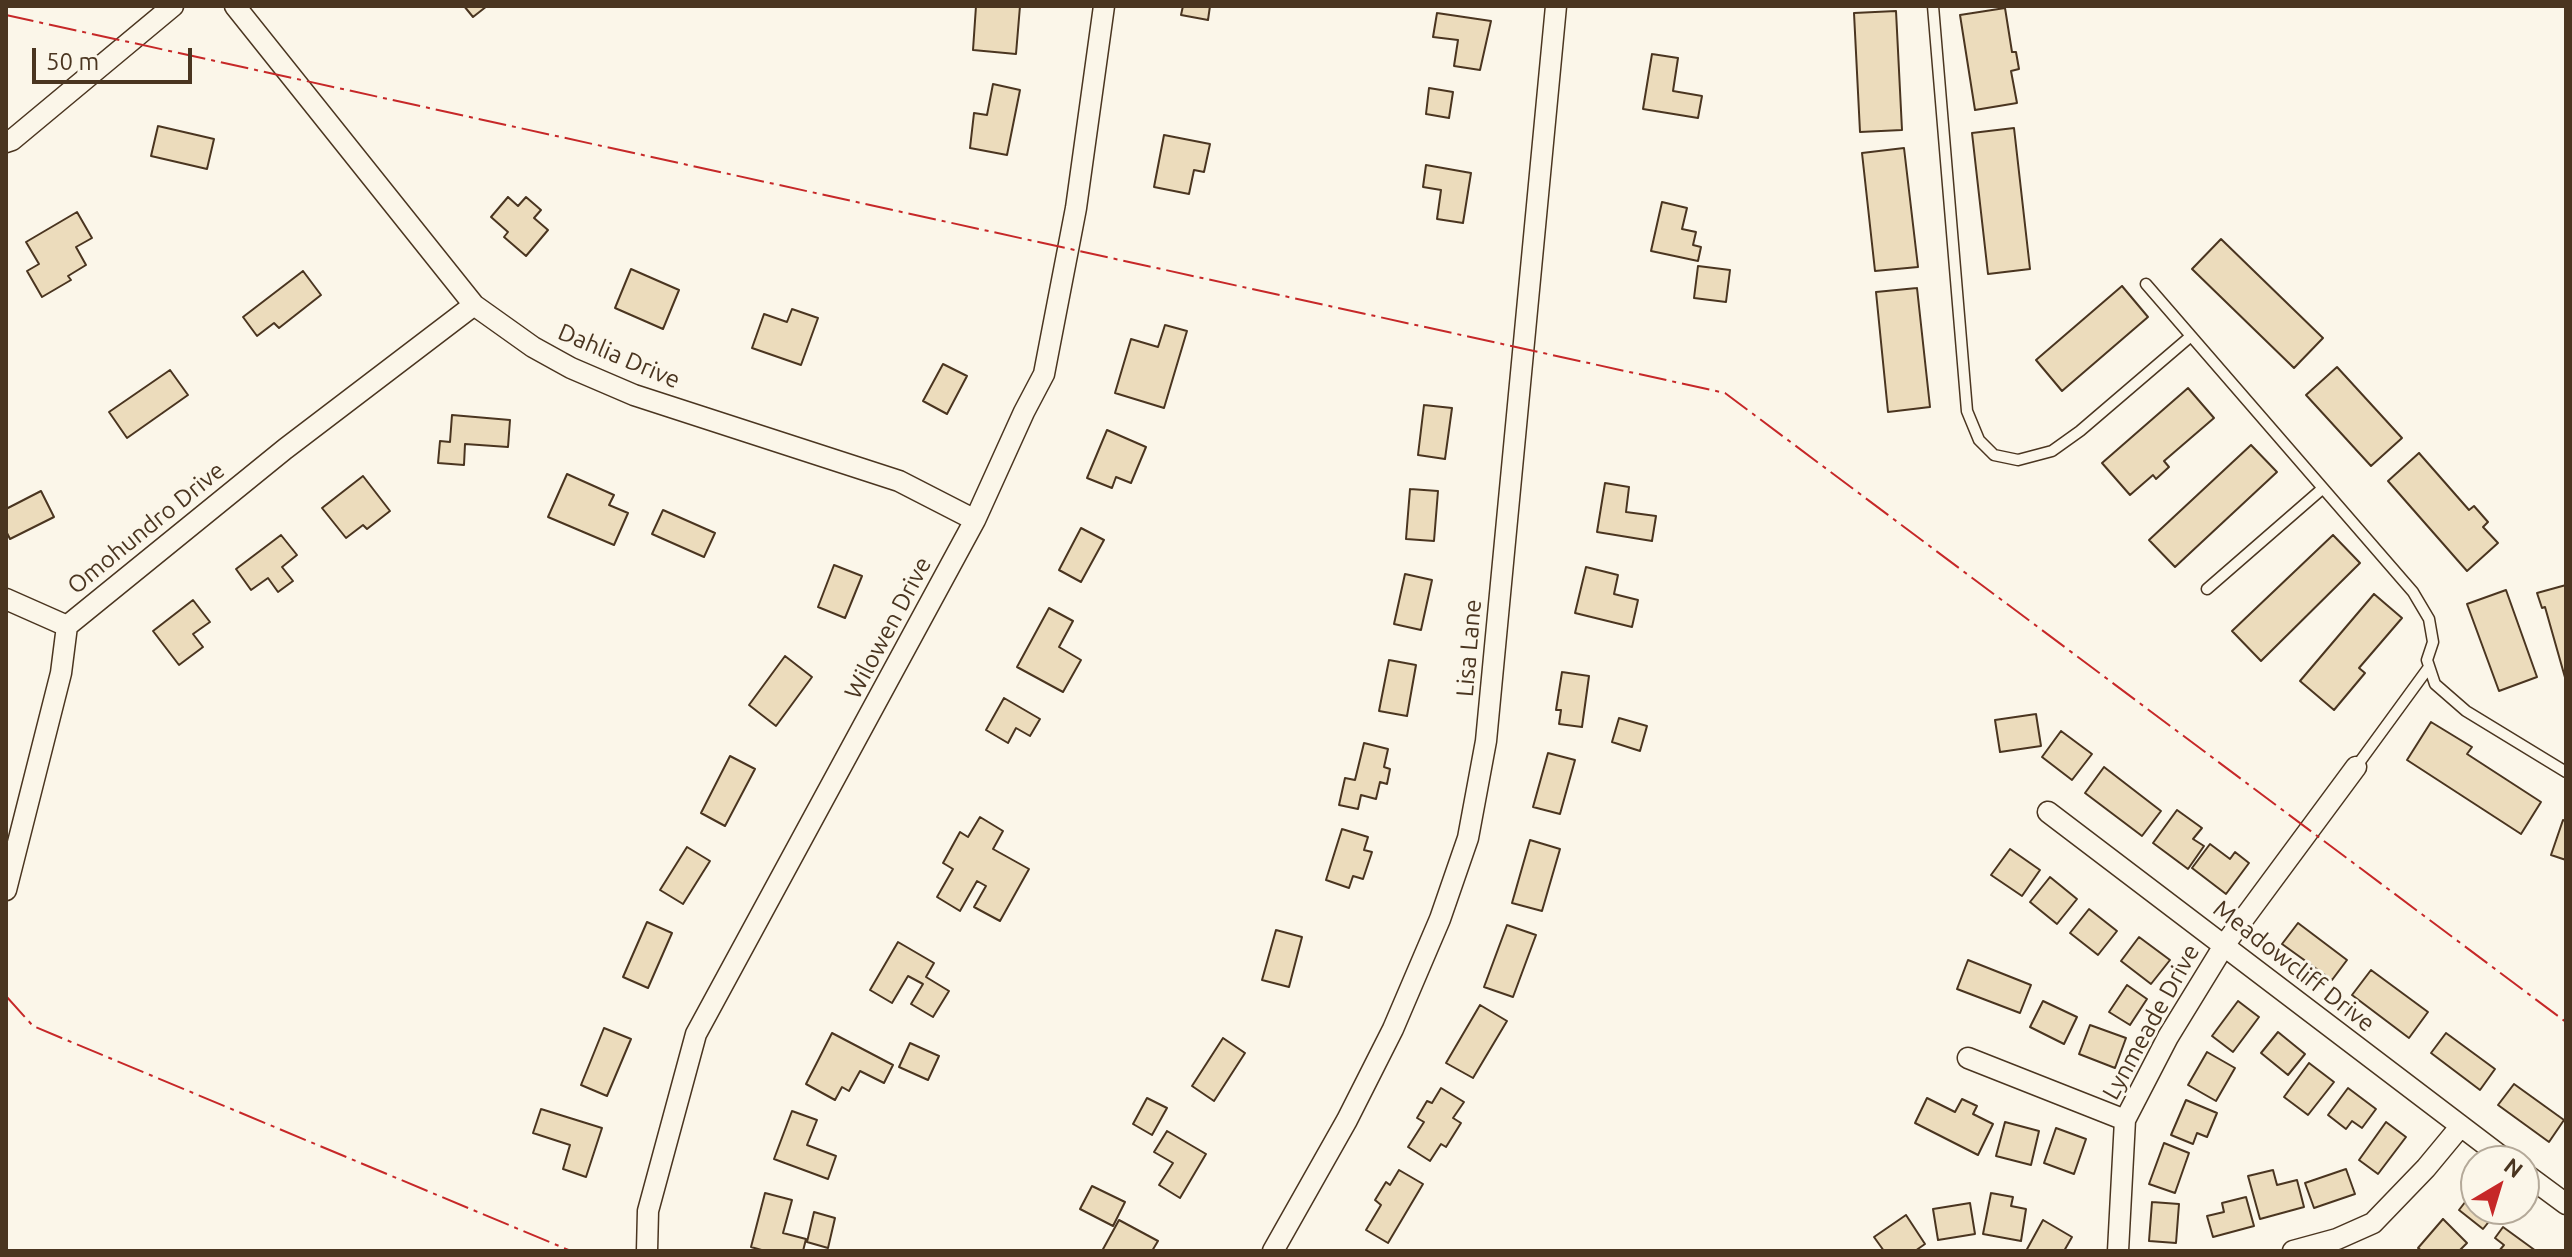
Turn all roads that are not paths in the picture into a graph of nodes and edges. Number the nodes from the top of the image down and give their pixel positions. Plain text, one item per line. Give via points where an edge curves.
1 (173, 6) edge
2 (235, 6) edge
3 (1104, 6) edge
4 (1556, 6) edge
5 (1933, 6) edge
6 (6, 142) edge
7 (2146, 284) dead end
8 (474, 305) junction
9 (2191, 336) junction
10 (2322, 489) junction
11 (975, 520) junction
12 (2207, 589) dead end
13 (6, 599) edge
14 (67, 626) junction
15 (2429, 667) junction
16 (2356, 767) joint
17 (2566, 772) edge
18 (2048, 812) dead end
19 (6, 890) edge
20 (2225, 944) junction
21 (1968, 1058) dead end
22 (2125, 1120) junction
23 (2460, 1127) junction
24 (2485, 1145) edge
25 (2540, 1185) edge
26 (2566, 1204) edge
27 (647, 1251) edge
28 (1273, 1251) edge
29 (2118, 1251) edge
30 (2293, 1251) edge

1 - 6 street
2 - 8 street, Dahlia Drive
3 - 11 street, Wilowen Drive via 1076,208 1044,374
4 - 28 street, Lisa Lane via 1486,741 1468,838 1393,1029
5 - 9 lane via 1967,411 1979,440 1994,455 2018,460 2052,451
7 - 9 lane
8 - 11 street, Dahlia Drive via 533,347 596,379 899,481
8 - 14 street, Omohundro Drive
9 - 10 lane
10 - 12 lane
10 - 15 lane via 2413,592 2429,619
11 - 27 street, Wilowen Drive via 696,1034 648,1211
13 - 14 street
14 - 19 street, Omohundro Drive via 61,673
15 - 16 lane
15 - 17 lane via 2435,684 2466,711
16 - 20 street, Lynmeade Drive
18 - 20 street, Meadowcliff Drive
20 - 22 street, Lynmeade Drive
20 - 23 street, Meadowcliff Drive
21 - 22 street
22 - 29 street, Lynmeade Drive
23 - 24 street, Meadowcliff Drive
23 - 30 street via 2373,1223
25 - 26 street

